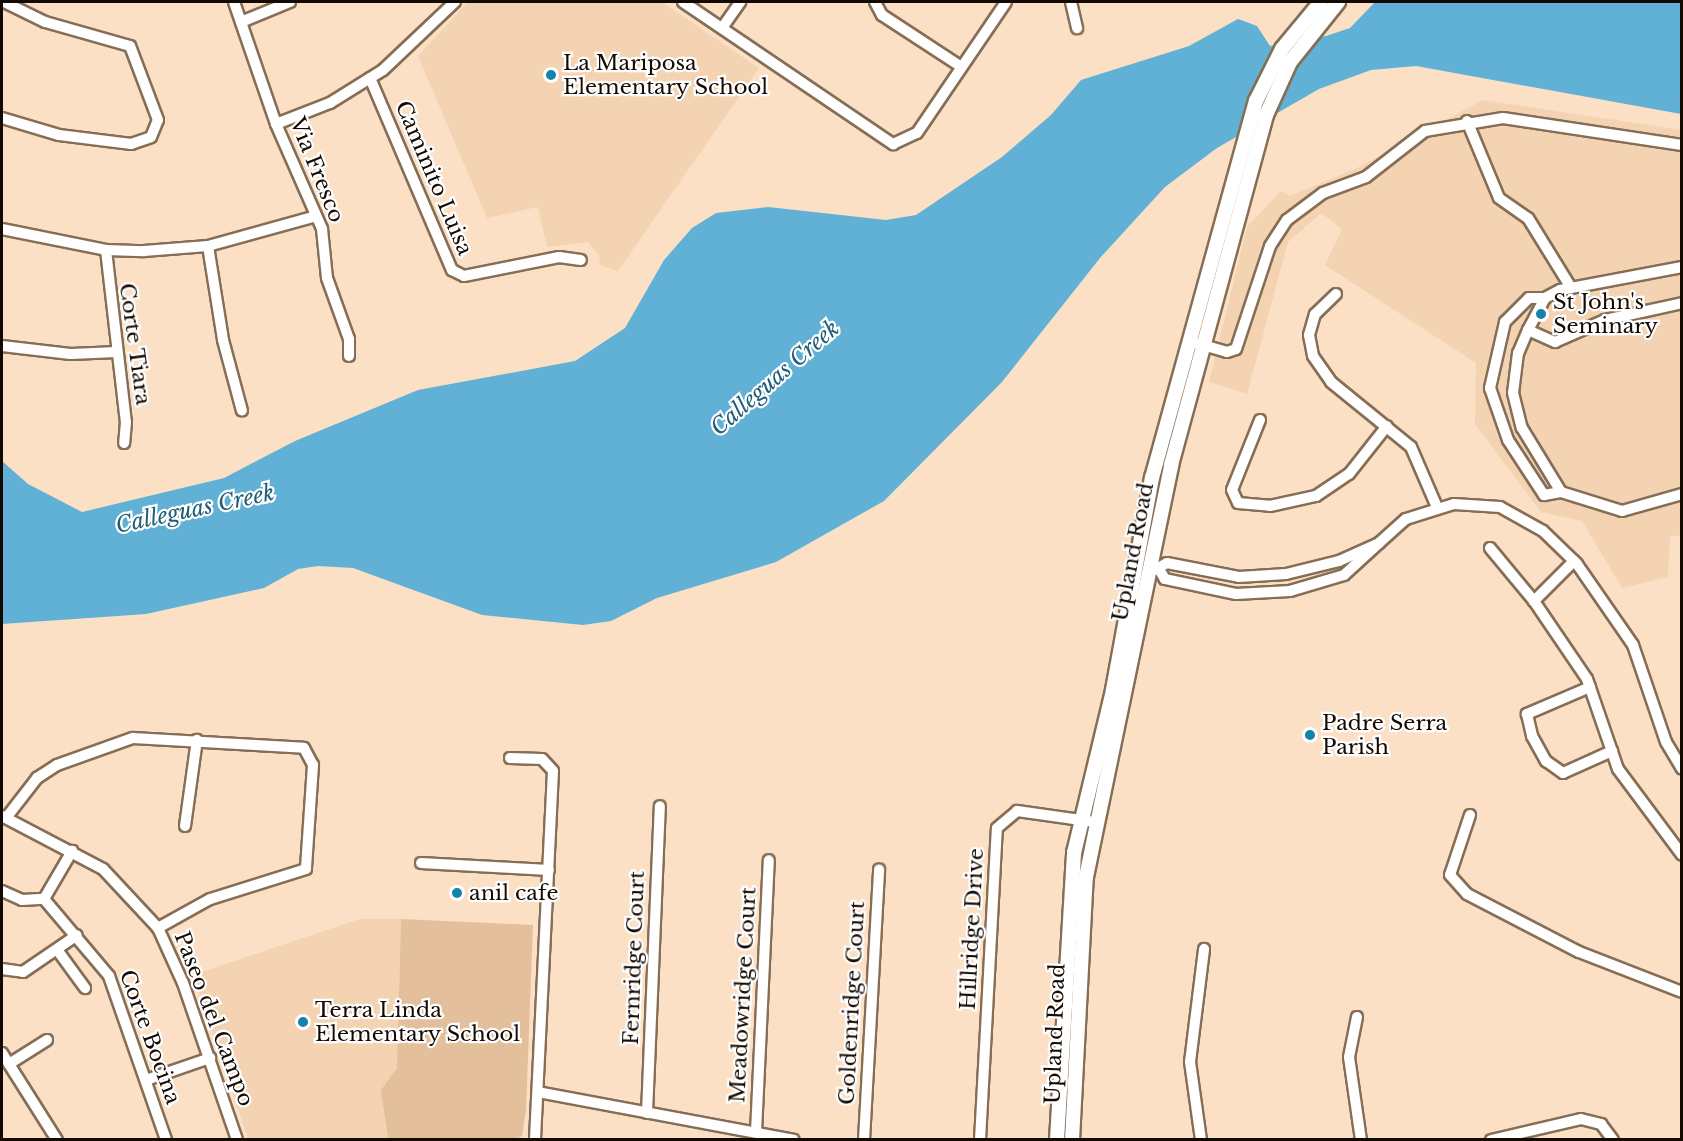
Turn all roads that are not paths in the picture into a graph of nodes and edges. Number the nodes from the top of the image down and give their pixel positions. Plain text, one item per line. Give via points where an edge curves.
1 (4, 2) edge
2 (234, 2) edge
3 (290, 2) edge
4 (455, 2) edge
5 (683, 2) edge
6 (740, 2) edge
7 (875, 2) edge
8 (1006, 2) edge
9 (1071, 2) edge
10 (1320, 2) edge
11 (1338, 2) edge
12 (241, 22) junction
13 (722, 28) junction
14 (1077, 28) dead end
15 (960, 66) junction
16 (370, 78) junction
17 (2, 118) edge
18 (1467, 122) junction
19 (276, 124) junction
20 (1682, 146) edge
21 (316, 216) junction
22 (2, 230) edge
23 (208, 246) junction
24 (106, 250) junction
25 (581, 260) dead end
26 (1682, 267) edge
27 (1570, 286) junction
28 (1336, 294) dead end
29 (1545, 298) junction
30 (1682, 303) edge
31 (1528, 330) junction
32 (1189, 341) junction
33 (1203, 345) junction
34 (2, 346) edge
35 (117, 352) junction
36 (349, 356) dead end
37 (242, 411) dead end
38 (1260, 420) dead end
39 (1387, 426) junction
40 (124, 443) dead end
41 (1561, 492) junction
42 (1682, 494) edge
43 (1437, 507) junction
44 (1379, 543) junction
45 (1490, 548) dead end
46 (1574, 561) junction
47 (1534, 601) junction
48 (1590, 687) junction
49 (197, 740) junction
50 (1612, 751) junction
51 (510, 758) dead end
52 (1682, 769) edge
53 (660, 806) dead end
54 (1470, 815) dead end
55 (4, 817) edge
56 (1080, 819) junction
57 (1095, 822) junction
58 (185, 826) dead end
59 (72, 851) junction
60 (1682, 855) edge
61 (769, 860) dead end
62 (421, 863) dead end
63 (549, 870) junction
64 (879, 870) dead end
65 (2, 891) edge
66 (44, 899) junction
67 (158, 928) junction
68 (77, 935) junction
69 (1204, 949) dead end
70 (58, 951) junction
71 (2, 969) edge
72 (85, 988) dead end
73 (1682, 992) edge
74 (1357, 1017) dead end
75 (47, 1040) dead end
76 (2, 1053) edge
77 (210, 1058) junction
78 (9, 1064) junction
79 (146, 1080) junction
80 (538, 1092) junction
81 (647, 1113) junction
82 (756, 1132) junction
83 (57, 1140) edge
84 (166, 1140) edge
85 (237, 1140) edge
86 (535, 1140) edge
87 (794, 1140) edge
88 (864, 1140) edge
89 (980, 1140) edge
90 (1057, 1140) edge
91 (1072, 1140) edge
92 (1201, 1140) edge
93 (1361, 1140) edge
94 (1491, 1140) edge
95 (1613, 1140) edge

1 - 17 street via 45,22 130,46 158,112 151,137 131,144 91,141
2 - 12 street, Via Fresco
3 - 12 street
4 - 16 street via 413,47
5 - 13 street
6 - 13 street
7 - 15 street via 882,15
8 - 15 street
9 - 14 street
10 - 32 main road, Upland Road via 1294,33 1263,84 1242,146
11 - 33 main road, Upland Road via 1311,32 1279,82 1258,141
12 - 19 street, Via Fresco
13 - 15 street via 893,144 917,133
16 - 19 street via 330,103
16 - 25 street, Caminito Luisa via 452,270 464,276 559,257
18 - 20 street via 1512,119
18 - 27 street via 1498,198 1528,218
18 - 33 street via 1410,137 1377,169 1305,204 1278,232 1236,349
19 - 21 street, Via Fresco
21 - 23 street
21 - 36 street, Via Fresco
22 - 24 street
23 - 24 street
23 - 37 street via 223,340
24 - 35 street, Corte Tiara
26 - 27 street
27 - 29 street
28 - 39 street via 1315,314 1309,335 1313,356 1331,382
29 - 31 street
29 - 41 street via 1529,298 1505,322 1490,388 1508,440 1544,495
30 - 31 street via 1605,320 1555,342
31 - 41 street via 1518,353 1513,393 1522,428
32 - 33 street
32 - 56 main road, Upland Road via 1152,478 1113,690
33 - 57 main road, Upland Road via 1167,485 1125,705
34 - 35 street via 71,354
35 - 40 street, Corte Tiara
38 - 39 street via 1232,490 1238,503 1270,506 1316,496 1348,474
39 - 43 street via 1411,447
41 - 42 street via 1622,511
43 - 44 street via 1406,519
43 - 46 street via 1500,507 1543,531
44 - 44 street via 1339,561 1286,574 1239,577 1167,563 1158,568 1165,579 1236,594 1290,591 1344,574
45 - 47 street
46 - 47 street
46 - 52 street via 1633,645 1663,734
47 - 48 street via 1570,648
48 - 50 street
48 - 50 street via 1527,714 1532,736 1546,761 1563,773
49 - 55 street via 133,738 57,765 37,778
49 - 58 street
49 - 67 street via 308,751 313,765 309,861 297,876 210,899
50 - 60 street via 1642,807
51 - 63 street via 542,759 553,771
53 - 81 street, Fernridge Court
54 - 73 street via 1450,875 1467,894 1579,952
55 - 59 street, Paseo del Campo
56 - 57 street, Hillridge Drive
56 - 89 street, Hillridge Drive via 1017,811 997,828
56 - 90 main road, Upland Road via 1065,944
57 - 91 main road, Upland Road via 1080,942
59 - 66 street
59 - 67 street, Paseo del Campo via 115,879
61 - 82 street, Meadowridge Court
62 - 63 street
63 - 80 street
64 - 88 street, Goldenridge Court
65 - 66 street via 22,900
66 - 68 street, Corte Bocina
67 - 77 street, Paseo del Campo
68 - 70 street
68 - 79 street, Corte Bocina via 109,976
69 - 92 street via 1190,1062
70 - 71 street via 22,972
70 - 72 street
74 - 93 street via 1349,1064
75 - 78 street
76 - 78 street
77 - 79 street
77 - 85 street, Paseo del Campo
78 - 83 street
79 - 84 street, Corte Bocina
80 - 81 street
80 - 86 street
81 - 82 street
82 - 87 street
94 - 95 street via 1581,1119 1601,1124

